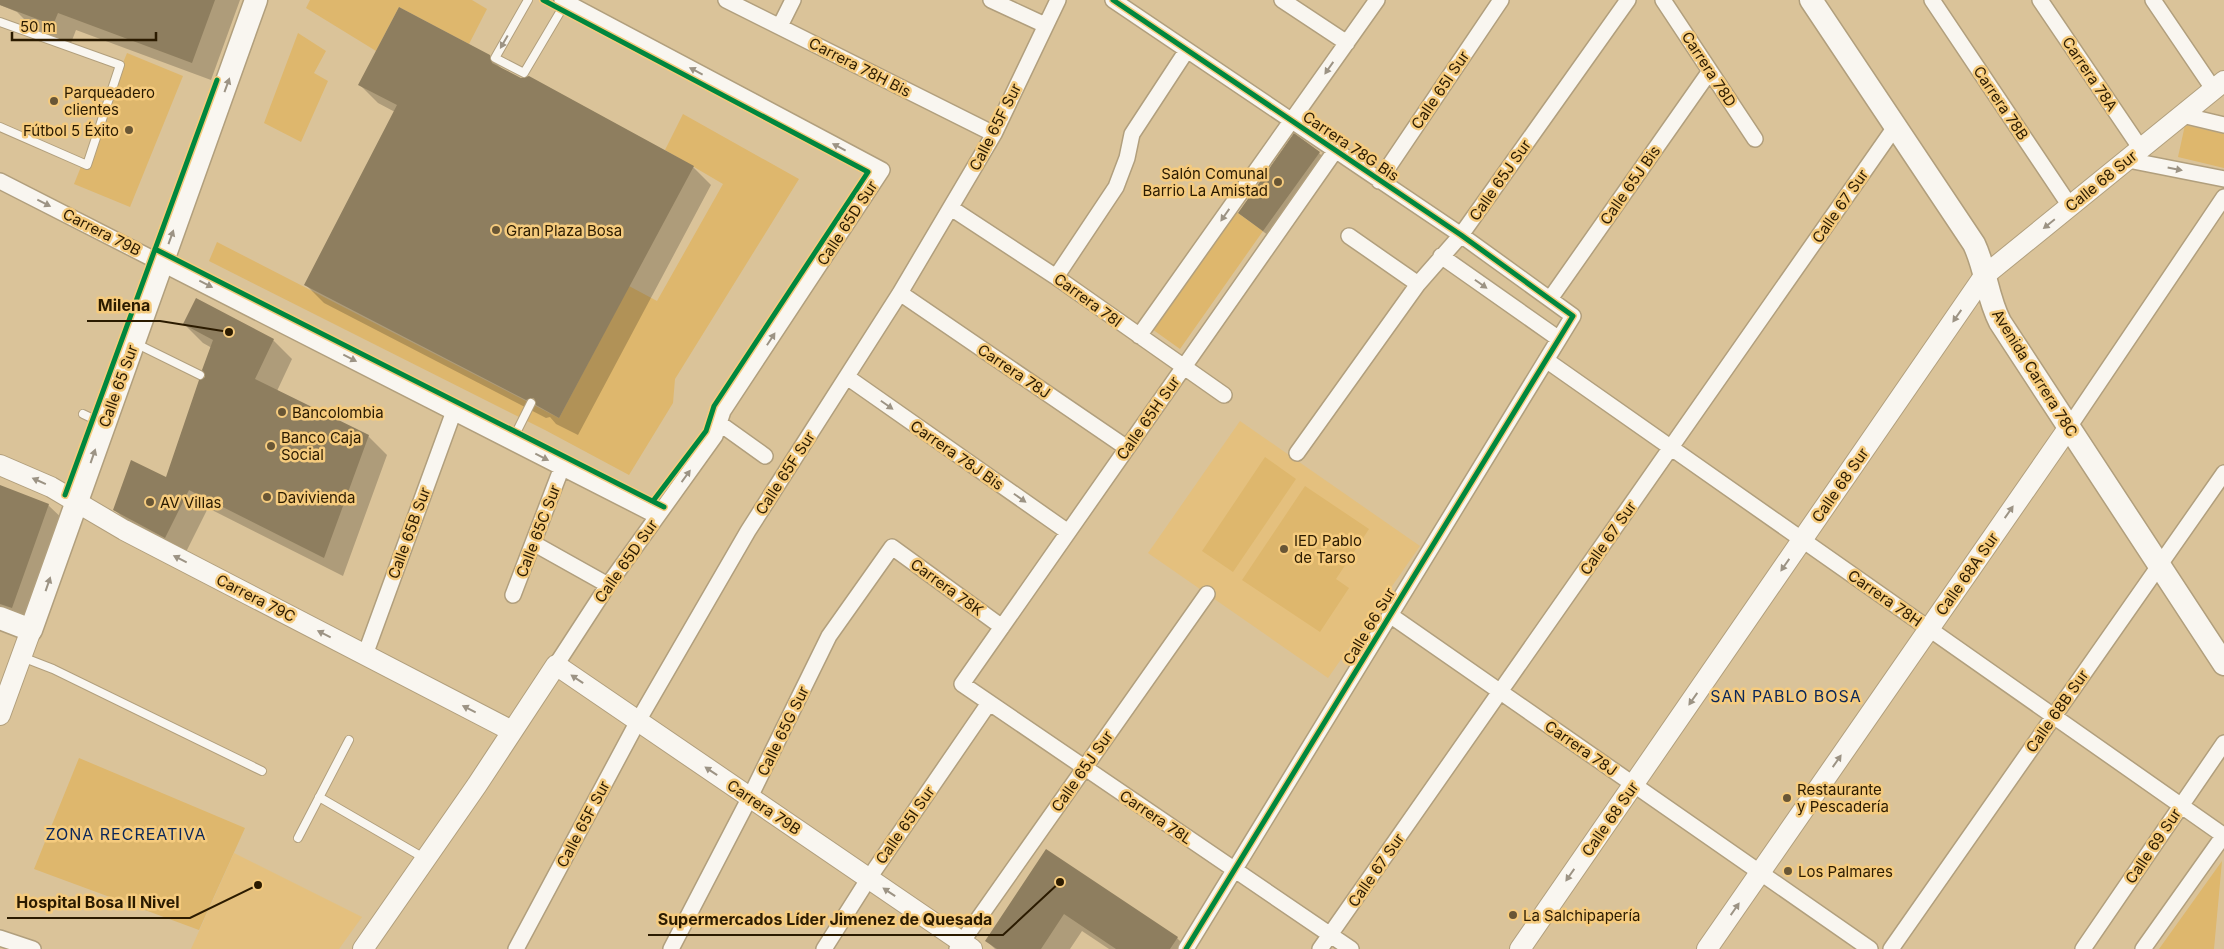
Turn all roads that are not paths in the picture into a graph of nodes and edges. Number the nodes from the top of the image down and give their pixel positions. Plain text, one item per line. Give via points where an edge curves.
1 (256, 0) edge
2 (528, 0) edge
3 (726, 0) edge
4 (793, 0) edge
5 (991, 0) edge
6 (1058, 0) edge
7 (1112, 0) edge
8 (1282, 0) edge
9 (1377, 0) edge
10 (1501, 0) edge
11 (1628, 0) edge
12 (1663, 0) edge
13 (1811, 0) edge
14 (1932, 0) edge
15 (2040, 0) edge
16 (2153, 0) edge
17 (564, 1) edge
18 (0, 22) edge
19 (1045, 25) junction
20 (780, 26) junction
21 (1347, 43) junction
22 (1187, 50) junction
23 (1710, 71) junction
24 (2219, 86) edge
25 (2182, 116) junction
26 (1292, 121) junction
27 (2224, 125) edge
28 (0, 127) edge
29 (1895, 127) junction
30 (994, 134) junction
31 (1755, 139) dead end
32 (1335, 151) junction
33 (2134, 154) junction
34 (2224, 179) edge
35 (0, 181) edge
36 (1380, 181) junction
37 (2224, 197) edge
38 (2070, 206) junction
39 (951, 208) junction
40 (1350, 236) dead end
41 (1461, 236) junction
42 (1441, 256) junction
43 (162, 262) junction
44 (1984, 276) junction
45 (1056, 277) junction
46 (1418, 284) junction
47 (900, 293) junction
48 (1550, 299) junction
49 (1573, 316) joint
50 (1139, 336) junction
51 (1559, 339) junction
52 (134, 342) junction
53 (1546, 360) junction
54 (1184, 367) junction
55 (200, 375) dead end
56 (847, 377) junction
57 (1224, 395) dead end
58 (531, 403) dead end
59 (454, 412) junction
60 (83, 414) dead end
61 (719, 423) junction
62 (104, 424) junction
63 (2069, 427) junction
64 (512, 441) junction
65 (1127, 448) junction
66 (1671, 448) junction
67 (1297, 453) dead end
68 (765, 456) dead end
69 (0, 465) edge
70 (562, 467) junction
71 (2224, 473) edge
72 (77, 502) junction
73 (657, 516) junction
74 (1068, 532) junction
75 (1802, 540) junction
76 (533, 543) junction
77 (892, 548) joint
78 (2160, 566) junction
79 (608, 584) junction
80 (1207, 594) dead end
81 (513, 595) dead end
82 (1390, 615) junction
83 (0, 618) edge
84 (1002, 627) junction
85 (1928, 628) junction
86 (31, 630) junction
87 (365, 655) junction
88 (22, 656) junction
89 (556, 664) junction
90 (2224, 664) edge
91 (962, 684) joint
92 (1500, 692) junction
93 (990, 703) junction
94 (0, 715) edge
95 (2053, 716) junction
96 (638, 721) junction
97 (512, 731) junction
98 (349, 740) dead end
99 (2224, 742) edge
100 (1085, 768) junction
101 (262, 771) dead end
102 (1633, 784) junction
103 (319, 797) junction
104 (750, 797) junction
105 (2180, 806) junction
106 (2224, 835) edge
107 (298, 838) dead end
108 (426, 859) junction
109 (1235, 870) junction
110 (1760, 872) junction
111 (869, 878) junction
112 (1330, 934) junction
113 (0, 938) edge
114 (964, 947) edge
115 (33, 949) edge
116 (363, 949) edge
117 (516, 949) edge
118 (671, 949) edge
119 (824, 949) edge
120 (1186, 949) edge
121 (1320, 949) edge
122 (1351, 949) edge
123 (1520, 949) edge
124 (1707, 949) edge
125 (1870, 949) edge
126 (1891, 949) edge
127 (2083, 949) edge
128 (2143, 949) edge

43 -> 1 main road, Calle 65 Sur
2 -> 17 lane via 495,58 524,73
3 - 20 street, Carrera 78H Bis
4 - 20 street
5 - 19 street
6 - 19 street, Calle 65F Sur
7 - 22 street, Carrera 78G Bis
8 - 21 street
9 - 21 street
10 - 36 street, Calle 65I Sur
11 - 41 street, Calle 65J Sur
12 - 23 street, Carrera 78D
13 - 29 main road, Avenida Carrera 78C
14 - 38 street, Carrera 78B
15 - 33 street, Carrera 78A
16 - 24 street
61 -> 17 street, Calle 65D Sur via 723,411 882,170
18 - 28 lane via 120,65 87,165
19 - 30 street, Calle 65F Sur
20 - 30 street, Carrera 78H Bis
21 -> 26 street
22 - 26 street, Carrera 78G Bis
22 - 45 street via 1132,134 1116,187
23 - 31 street, Carrera 78D
23 - 48 street, Calle 65J Bis
24 - 25 street, Calle 68 Sur
25 - 27 street
25 - 33 street, Calle 68 Sur
26 - 32 street, Carrera 78G Bis
26 -> 50 street
29 - 44 main road, Avenida Carrera 78C via 1974,244
29 - 66 street, Calle 67 Sur
30 - 39 street, Calle 65F Sur
32 - 36 street, Carrera 78G Bis
32 - 54 street, Calle 65H Sur
33 -> 34 street
33 - 38 street, Calle 68 Sur
35 -> 43 street, Carrera 79B
36 - 41 street, Carrera 78G Bis
37 - 63 street, Calle 68A Sur
38 -> 44 street, Calle 68 Sur
39 - 45 street, Carrera 78I
39 - 47 street, Calle 65F Sur
40 - 46 street
41 - 42 street, Calle 65J Sur
41 - 48 street, Carrera 78G Bis
42 - 46 street, Calle 65J Sur
42 -> 51 street
43 - 52 main road, Calle 65 Sur
43 -> 59 street, Carrera 79B
44 - 63 main road, Avenida Carrera 78C via 2000,322
44 -> 75 street, Calle 68 Sur
45 - 50 street, Carrera 78I
46 - 67 street, Calle 65J Sur
47 - 56 street, Calle 65F Sur
47 - 65 street, Carrera 78J
48 - 49 street, Carrera 78G Bis
49 - 51 street, Calle 66 Sur
50 - 54 street, Carrera 78I
51 - 53 street, Calle 66 Sur
52 - 55 lane
52 - 62 main road, Calle 65 Sur
53 - 66 street, Carrera 78H
53 - 82 street, Calle 66 Sur
54 - 57 street, Carrera 78I
54 - 65 street, Calle 65H Sur
56 -> 74 street, Carrera 78J Bis
56 - 96 street, Calle 65F Sur via 748,531
58 - 64 lane
59 - 64 street, Carrera 79B
59 - 87 street, Calle 65B Sur
60 - 62 lane
61 - 68 street
73 -> 61 street, Calle 65D Sur via 715,436
72 -> 62 main road, Calle 65 Sur
63 - 78 main road, Avenida Carrera 78C
85 -> 63 street, Calle 68A Sur
64 -> 70 street, Carrera 79B
65 - 74 street, Calle 65H Sur
66 - 75 street, Carrera 78H
66 - 92 street, Calle 67 Sur
72 -> 69 street, Carrera 79C via 42,482
70 - 73 street, Carrera 79B
70 - 76 street, Calle 65C Sur
71 - 78 street, Calle 68B Sur
86 -> 72 main road, Calle 65 Sur
87 -> 72 street, Carrera 79C via 124,530
73 - 79 street, Calle 65D Sur
74 - 84 street, Calle 65H Sur
75 - 85 street, Carrera 78H
75 -> 102 street, Calle 68 Sur
76 - 79 street
76 - 81 street, Calle 65C Sur
77 - 84 street, Carrera 78K
77 - 104 street, Calle 65G Sur via 829,636
78 - 90 main road, Avenida Carrera 78C
78 - 95 street, Calle 68B Sur
79 - 89 street, Calle 65D Sur
80 - 100 street, Calle 65J Sur
82 - 92 street, Carrera 78J
82 - 109 street, Calle 66 Sur
83 - 86 main road
84 - 91 street, Calle 65H Sur
85 - 95 street, Carrera 78H
110 -> 85 street, Calle 68A Sur
86 - 88 street, Calle 65 Sur
97 -> 87 street, Carrera 79C
88 - 94 street, Calle 65 Sur
88 - 101 lane
96 -> 89 street, Carrera 79B
89 - 97 street, Calle 65D Sur
91 - 93 street, Carrera 78L
92 - 102 street, Carrera 78J
92 - 112 street, Calle 67 Sur
93 - 100 street, Carrera 78L
93 - 111 street, Calle 65I Sur
95 - 105 street, Carrera 78H
95 - 126 street, Calle 68B Sur
104 -> 96 street, Carrera 79B
96 - 117 street, Calle 65F Sur
97 - 108 street, Calle 65D Sur
98 - 103 lane
99 - 105 street, Calle 69 Sur
100 - 109 street, Carrera 78L
100 - 114 street, Calle 65J Sur
102 - 110 street, Carrera 78J
102 -> 123 street, Calle 68 Sur
103 - 107 lane
103 - 108 lane
104 - 111 street, Carrera 79B
104 - 118 street, Calle 65G Sur
105 - 106 street, Carrera 78H
105 - 127 street, Calle 69 Sur
106 - 128 street
108 - 116 street, Calle 65D Sur
109 - 112 street, Carrera 78L
109 - 120 street, Calle 66 Sur
124 -> 110 street, Calle 68A Sur
110 - 125 street, Carrera 78J
114 -> 111 street, Carrera 79B
111 - 119 street, Calle 65I Sur
112 - 121 street, Calle 67 Sur
112 - 122 street, Carrera 78L
113 - 115 street

